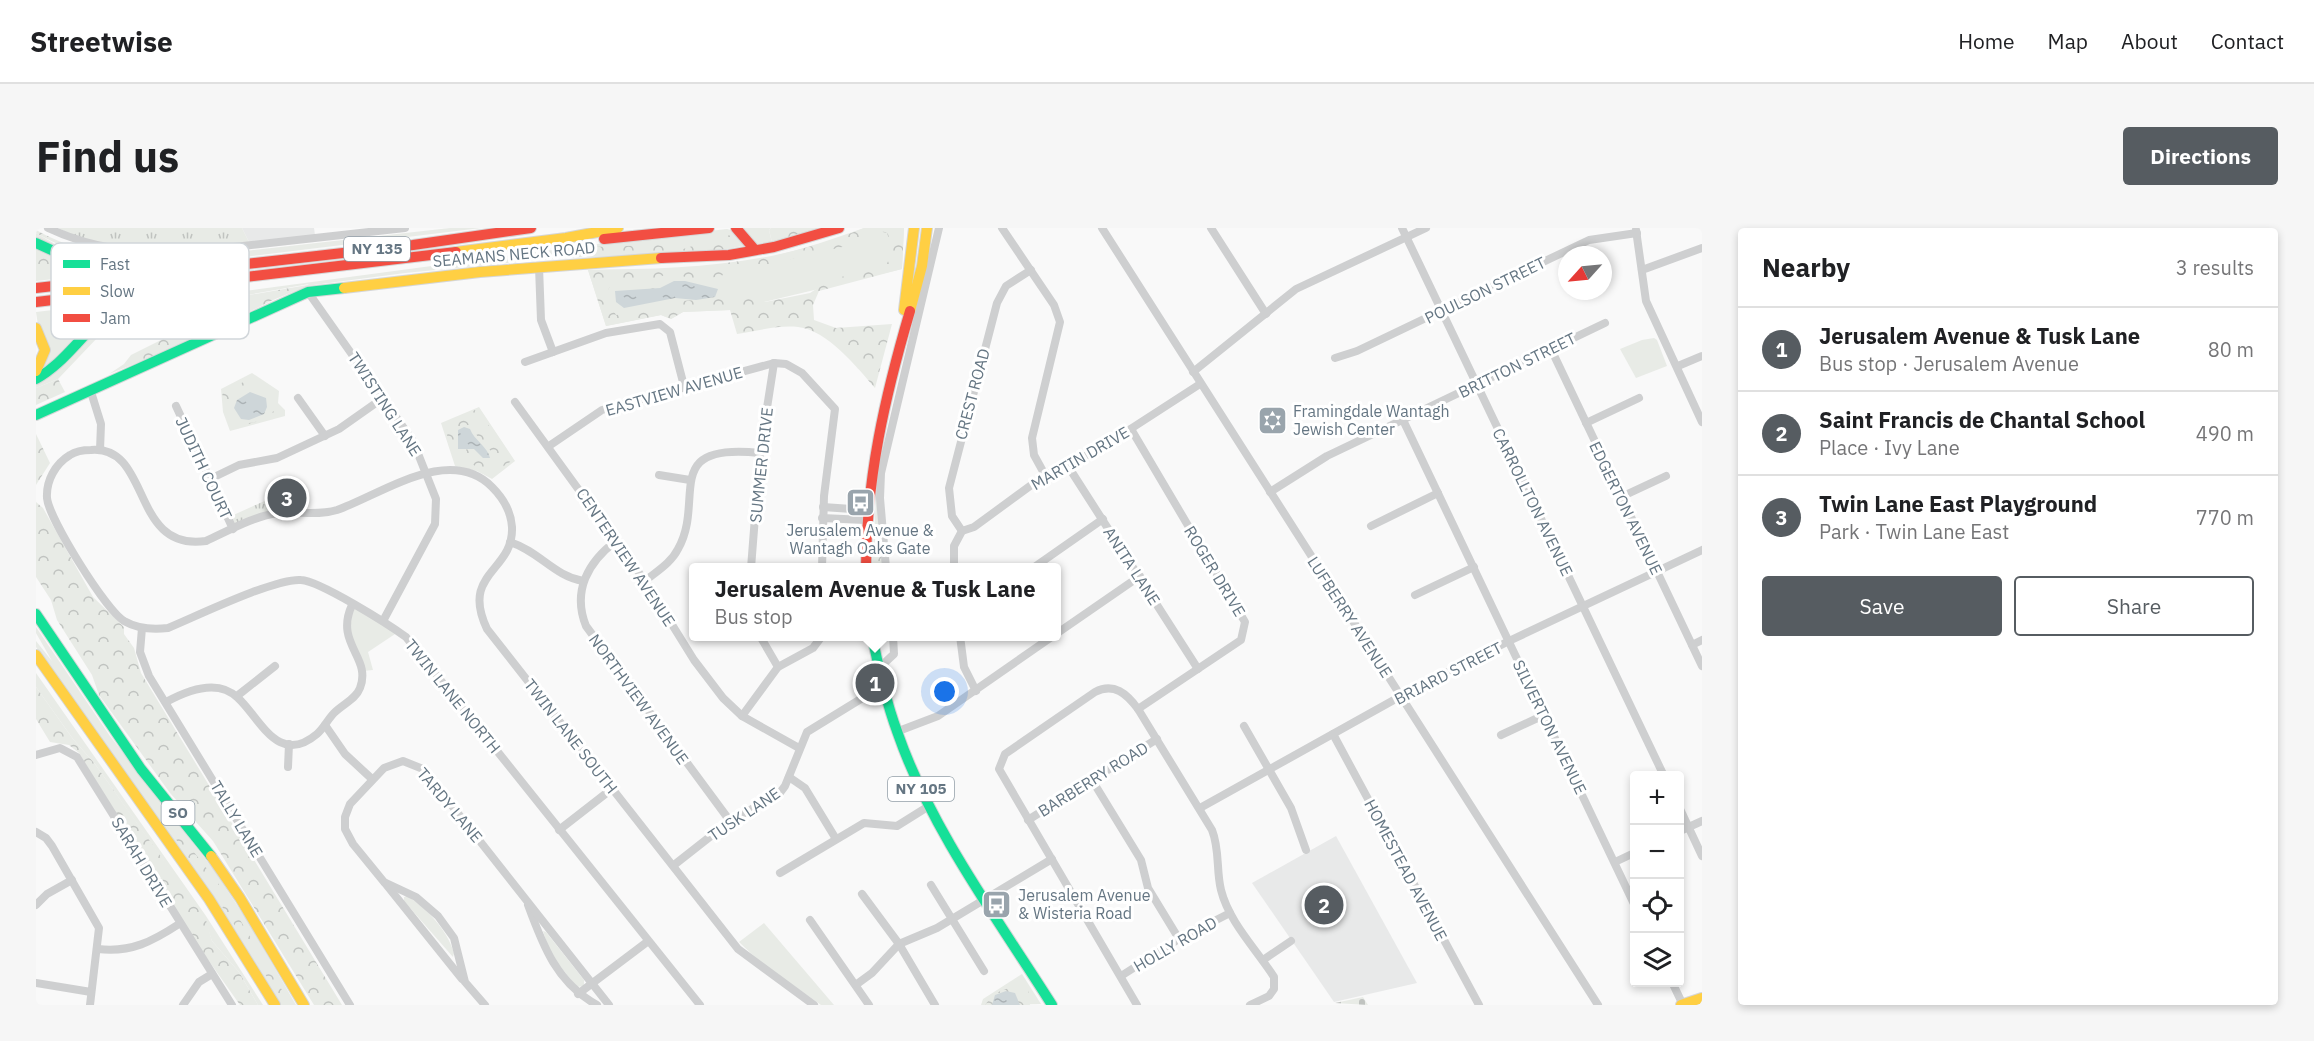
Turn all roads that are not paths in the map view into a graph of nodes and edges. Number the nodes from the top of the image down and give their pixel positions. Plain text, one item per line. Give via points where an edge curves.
1 (48, 228) edge
2 (405, 228) edge
3 (531, 228) edge
4 (618, 228) edge
5 (709, 228) edge
6 (736, 228) edge
7 (839, 228) edge
8 (914, 228) edge
9 (927, 228) edge
10 (939, 228) edge
11 (1002, 228) edge
12 (1102, 228) edge
13 (1211, 228) edge
14 (1402, 228) edge
15 (1426, 228) edge
16 (369, 230) edge
17 (1636, 230) edge
18 (1406, 237) junction
19 (566, 238) junction
20 (36, 243) edge
21 (89, 243) edge
22 (249, 245) edge
23 (1702, 248) edge
24 (51, 250) edge
25 (755, 250) junction
26 (249, 264) edge
27 (539, 267) junction
28 (1030, 270) junction
29 (1642, 270) junction
30 (925, 274) junction
31 (249, 277) edge
32 (51, 286) edge
33 (36, 288) edge
34 (308, 292) junction
35 (51, 300) edge
36 (36, 302) edge
37 (1441, 311) junction
38 (1266, 314) junction
39 (249, 319) edge
40 (1605, 323) dead end
41 (36, 328) edge
42 (83, 339) edge
43 (206, 339) edge
44 (1551, 349) junction
45 (553, 352) junction
46 (1702, 356) edge
47 (1335, 358) dead end
48 (525, 362) dead end
49 (774, 363) junction
50 (895, 364) junction
51 (1678, 366) junction
52 (36, 371) edge
53 (1193, 372) junction
54 (36, 380) edge
55 (896, 380) junction
56 (1200, 384) junction
57 (1477, 385) junction
58 (684, 387) junction
59 (91, 392) junction
60 (298, 398) dead end
61 (383, 398) junction
62 (1639, 398) dead end
63 (515, 402) dead end
64 (176, 406) dead end
65 (36, 415) edge
66 (1403, 420) junction
67 (1702, 422) edge
68 (1586, 423) junction
69 (1131, 429) junction
70 (325, 436) junction
71 (549, 446) junction
72 (100, 450) junction
73 (760, 453) junction
74 (1066, 463) junction
75 (428, 473) junction
76 (659, 475) dead end
77 (1045, 475) junction
78 (1666, 476) dead end
79 (210, 478) junction
80 (690, 480) junction
81 (1270, 492) junction
82 (1438, 493) junction
83 (1621, 497) junction
84 (823, 507) junction
85 (866, 515) junction
86 (822, 518) junction
87 (1102, 519) junction
88 (1371, 526) dead end
89 (233, 529) junction
90 (962, 531) junction
91 (616, 541) junction
92 (510, 542) junction
93 (1702, 550) edge
94 (751, 563) edge
95 (822, 563) edge
96 (866, 563) edge
97 (886, 563) edge
98 (954, 563) edge
99 (1039, 563) edge
100 (1474, 567) junction
101 (1656, 571) junction
102 (1140, 576) junction
103 (583, 581) junction
104 (645, 581) junction
105 (1415, 595) dead end
106 (352, 605) junction
107 (1583, 606) junction
108 (36, 614) edge
109 (383, 621) junction
110 (142, 628) junction
111 (1061, 631) edge
112 (1702, 640) edge
113 (763, 641) edge
114 (818, 641) edge
115 (873, 641) edge
116 (893, 641) edge
117 (961, 641) edge
118 (1047, 641) edge
119 (1509, 641) junction
120 (1692, 645) junction
121 (36, 655) edge
122 (275, 666) dead end
123 (1702, 666) edge
124 (778, 667) junction
125 (878, 669) junction
126 (1198, 669) junction
127 (976, 691) junction
128 (883, 692) junction
129 (237, 696) junction
130 (1401, 696) junction
131 (166, 702) junction
132 (1138, 709) junction
133 (1544, 715) junction
134 (742, 716) junction
135 (325, 725) junction
136 (1244, 726) dead end
137 (896, 732) junction
138 (1333, 734) junction
139 (1501, 735) dead end
140 (1157, 739) junction
141 (290, 744) junction
142 (799, 748) junction
143 (36, 755) edge
144 (288, 767) dead end
145 (1270, 769) junction
146 (1662, 771) edge
147 (789, 777) junction
148 (372, 779) junction
149 (1092, 780) junction
150 (613, 788) junction
151 (929, 806) junction
152 (1200, 808) junction
153 (1684, 818) edge
154 (1028, 820) junction
155 (1702, 820) edge
156 (730, 821) junction
157 (1688, 827) junction
158 (1684, 829) edge
159 (559, 830) junction
160 (36, 832) edge
161 (836, 839) junction
162 (1306, 850) dead end
163 (1630, 855) edge
164 (1702, 856) edge
165 (1052, 859) junction
166 (1615, 862) junction
167 (674, 866) junction
168 (780, 873) dead end
169 (72, 880) junction
170 (384, 882) junction
171 (931, 885) dead end
172 (862, 894) dead end
173 (1630, 894) edge
174 (526, 898) junction
175 (986, 899) junction
176 (36, 905) edge
177 (1230, 913) junction
178 (952, 919) junction
179 (810, 920) dead end
180 (179, 924) junction
181 (1179, 939) junction
182 (1291, 941) dead end
183 (647, 942) junction
184 (899, 944) junction
185 (99, 949) junction
186 (1263, 960) junction
187 (984, 971) dead end
188 (212, 974) junction
189 (1121, 976) junction
190 (465, 982) junction
191 (36, 983) edge
192 (593, 984) junction
193 (857, 984) junction
194 (1674, 987) edge
195 (91, 992) junction
196 (578, 994) junction
197 (1702, 998) edge
198 (90, 1005) edge
199 (183, 1005) edge
200 (232, 1005) edge
201 (275, 1005) edge
202 (304, 1005) edge
203 (350, 1005) edge
204 (485, 1005) edge
205 (597, 1005) edge
206 (609, 1005) edge
207 (700, 1005) edge
208 (814, 1005) edge
209 (869, 1005) edge
210 (935, 1005) edge
211 (1052, 1005) edge
212 (1137, 1005) edge
213 (1252, 1005) edge
214 (1479, 1005) edge
215 (1598, 1005) edge
216 (1682, 1005) edge

1 - 21 street
2 - 16 street
3 - 26 main road, NY 135
4 - 19 main road, NY 135
5 - 19 main road via 587,240
6 - 25 main road
7 - 25 main road, SEAMANS NECK ROAD
8 - 50 main road
9 - 30 main road
10 - 30 street
11 - 28 street
12 - 53 street, LUFBERRY AVENUE
13 - 38 street
14 - 18 street, CARROLLTON AVENUE
15 - 18 street
16 - 22 street
17 - 29 street
17 - 37 street, POULSON STREET via 1589,240
18 - 37 street, CARROLLTON AVENUE
18 - 38 street via 1296,290
19 - 31 main road, NY 135
20 - 24 main road
23 - 29 street
25 - 27 main road, SEAMANS NECK ROAD via 686,259
27 - 34 main road, SEAMANS NECK ROAD
27 - 45 street via 541,320
28 - 77 street via 1054,305 1060,322 1032,438 1034,455
28 - 90 street, CREST ROAD via 1006,286 997,303 954,462 949,500 952,516
29 - 51 street via 1646,301
30 - 50 main road
30 - 55 street
32 - 33 main road, NY 135
34 - 39 main road, SEAMANS NECK ROAD
34 - 61 street, TWISTING LANE
35 - 36 main road, NY 135
37 - 47 street, POULSON STREET
37 - 57 street, CARROLLTON AVENUE
38 - 53 street
40 - 44 street, BRITTON STREET
41 - 52 main road via 46,347
42 - 54 main road via 55,368
43 - 59 main road, SEAMANS NECK ROAD
44 - 57 street, BRITTON STREET
44 - 68 street, EDGERTON AVENUE
45 - 48 street
45 - 58 street via 606,333 660,324 670,332
46 - 51 street
49 - 58 street, EASTVIEW AVENUE
49 - 73 street, SUMMER DRIVE
49 - 84 street via 786,364 802,373 835,409
50 - 55 main road
51 - 67 street
53 - 56 street, LUFBERRY AVENUE
55 - 85 main road via 873,453
55 - 97 street via 880,488
56 - 69 street, MARTIN DRIVE
56 - 81 street, LUFBERRY AVENUE
57 - 66 street, BRITTON STREET
57 - 107 street, CARROLLTON AVENUE
58 - 71 street, EASTVIEW AVENUE via 602,410
59 - 65 main road, SEAMANS NECK ROAD
59 - 72 street via 101,424
60 - 70 street
61 - 70 street
61 - 75 street, TWISTING LANE via 413,441
62 - 68 street
63 - 71 street, CENTERVIEW AVENUE
64 - 79 street, JUDITH COURT
66 - 81 street, BRITTON STREET via 1327,456
66 - 82 street, SILVERTON AVENUE
68 - 83 street, EDGERTON AVENUE
69 - 74 street, MARTIN DRIVE via 1098,450
69 - 126 street, ROGER DRIVE via 1245,622 1241,640
70 - 79 street via 277,458 239,465
71 - 91 street, CENTERVIEW AVENUE
72 - 89 street via 124,463 164,532 195,542
72 - 110 street via 80,451 62,462 50,479 47,500 104,602 123,621
73 - 80 street via 717,453 703,461
73 - 94 street, SUMMER DRIVE
74 - 77 street, MARTIN DRIVE
74 - 87 street, ANITA LANE
75 - 89 street via 334,511 278,513
75 - 92 street via 462,470 487,482 509,510
75 - 109 street, TWISTING LANE via 436,499 435,524
76 - 80 street
77 - 90 street, MARTIN DRIVE
78 - 83 street
79 - 89 street, JUDITH COURT
80 - 104 street via 680,548
81 - 130 street, LUFBERRY AVENUE
82 - 88 street
82 - 100 street, SILVERTON AVENUE
83 - 101 street, EDGERTON AVENUE
84 - 85 street
84 - 86 street
85 - 86 street
85 - 96 main road
86 - 95 street
87 - 99 street
87 - 102 street, ANITA LANE
90 - 98 street via 954,546
91 - 103 street, NORTHVIEW AVENUE via 595,559
91 - 104 street, CENTERVIEW AVENUE
92 - 103 street via 537,553 570,579
92 - 150 street, TWIN LANE SOUTH via 482,584 478,599 482,619
93 - 101 street, BRIARD STREET
100 - 105 street
100 - 119 street, SILVERTON AVENUE
101 - 107 street, BRIARD STREET
101 - 120 street, EDGERTON AVENUE
102 - 111 street
102 - 126 street, ANITA LANE
103 - 156 street, NORTHVIEW AVENUE via 581,609 591,636
104 - 134 street, CENTERVIEW AVENUE via 694,660
106 - 109 street, TWIN LANE NORTH
106 - 110 street, TWIN LANE NORTH via 318,585 290,580 168,628
106 - 135 street via 346,630 363,680 355,696
107 - 119 street, BRIARD STREET
107 - 146 street, CARROLLTON AVENUE
108 - 202 main road, SO via 105,718 240,898
109 - 159 street, TWIN LANE NORTH via 421,653
110 - 131 street, TALLY LANE via 143,664
112 - 120 street
113 - 124 street
114 - 124 street via 813,648
115 - 125 main road, NY 105
116 - 125 street via 894,654
117 - 127 street via 964,667
118 - 127 street
119 - 130 street, BRIARD STREET
119 - 133 street, SILVERTON AVENUE
120 - 123 street, EDGERTON AVENUE
121 - 201 main road, SO via 209,899
122 - 129 street
124 - 134 street
125 - 128 main road, NY 105
126 - 132 street, ROGER DRIVE
127 - 137 street via 938,716
128 - 137 main road, NY 105
128 - 142 street, TUSK LANE via 864,697 816,725 807,732
129 - 131 street via 200,687
129 - 141 street via 264,733
130 - 138 street, BRIARD STREET
130 - 215 street, LUFBERRY AVENUE
131 - 203 street, TALLY LANE
132 - 140 street
132 - 154 street via 1123,692 1100,689 1005,754 1000,775
133 - 139 street
133 - 166 street, SILVERTON AVENUE
134 - 142 street, CENTERVIEW AVENUE
135 - 141 street via 315,735
135 - 148 street via 345,754
136 - 145 street
137 - 151 main road, NY 105
138 - 145 street, BRIARD STREET
138 - 214 street, HOMESTEAD AVENUE
140 - 149 street, BARBERRY ROAD
140 - 152 street
141 - 144 street
142 - 147 street, TUSK LANE
143 - 180 street, SARAH DRIVE via 60,748 77,757
145 - 152 street, BRIARD STREET
145 - 162 street via 1296,817
147 - 156 street, TUSK LANE via 779,794
147 - 161 street via 805,788
148 - 170 street, TARDY LANE via 350,804 345,829
148 - 174 street, TARDY LANE via 384,768 403,761 423,769
149 - 154 street, BARBERRY ROAD
149 - 181 street via 1141,860 1148,888
150 - 159 street
150 - 167 street, TWIN LANE SOUTH
151 - 161 street via 897,826 864,824
151 - 175 main road, NY 105
152 - 177 street via 1216,839 1220,888
153 - 157 street
154 - 165 street
155 - 157 street
156 - 167 street, TUSK LANE
157 - 158 street
157 - 164 street
159 - 183 street, TWIN LANE NORTH
160 - 169 street via 46,838
161 - 168 street
163 - 166 street
165 - 175 street
165 - 189 street
166 - 173 street, SILVERTON AVENUE
167 - 208 street, TWIN LANE SOUTH via 738,949
169 - 176 street
169 - 185 street via 97,921
170 - 190 street, TARDY LANE
170 - 190 street, TARDY LANE via 416,897 438,916 454,938
171 - 178 street
172 - 184 street
174 - 192 street, TARDY LANE
174 - 196 street, TARDY LANE via 545,951
175 - 178 street
175 - 211 main road, NY 105
177 - 181 street, HOLLY ROAD
177 - 186 street
178 - 184 street
178 - 187 street
179 - 193 street via 827,949
180 - 185 street via 143,945 114,951
180 - 188 street, SARAH DRIVE
181 - 189 street, HOLLY ROAD
182 - 186 street
183 - 192 street
183 - 207 street, TWIN LANE NORTH
184 - 193 street
184 - 210 street
185 - 195 street
186 - 213 street via 1274,976 1274,989
188 - 199 street via 199,982
188 - 200 street, SARAH DRIVE
189 - 212 street
190 - 204 street, TARDY LANE
191 - 195 street
192 - 196 street
192 - 206 street, TARDY LANE
193 - 209 street
194 - 216 street
195 - 198 street
196 - 205 street, TARDY LANE
197 - 216 main road

